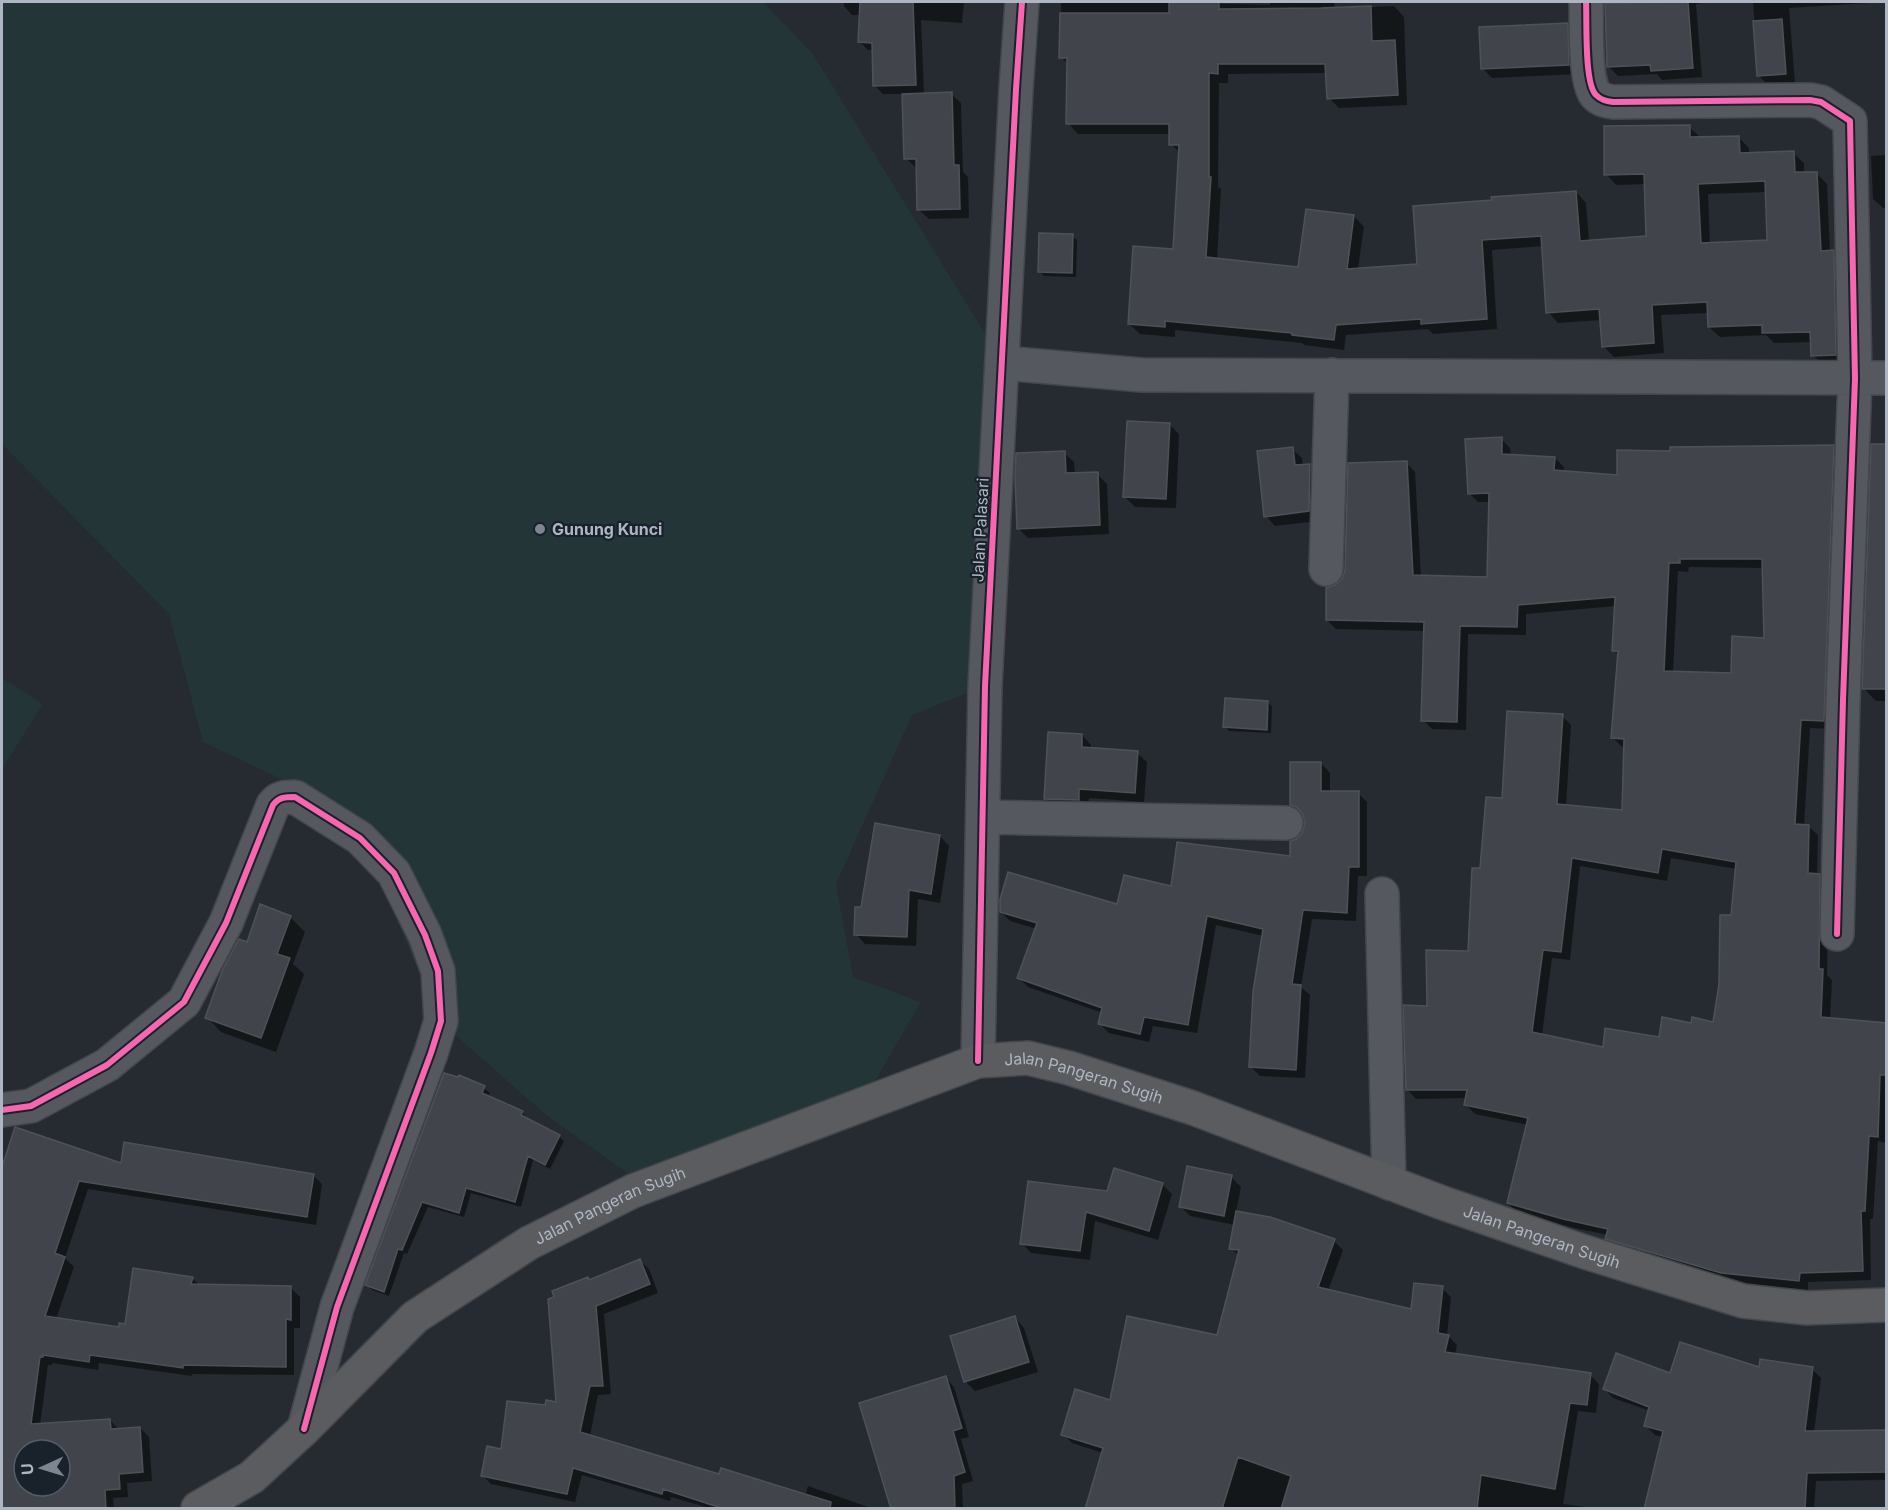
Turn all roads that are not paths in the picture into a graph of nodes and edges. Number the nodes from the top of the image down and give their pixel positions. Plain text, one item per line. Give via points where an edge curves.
1 (1022, 2) edge
2 (1586, 2) edge
3 (1003, 363) junction
4 (1332, 375) junction
5 (1871, 379) edge
6 (1326, 569) dead end
7 (983, 817) junction
8 (1286, 823) dead end
9 (1382, 894) dead end
10 (1838, 934) dead end
11 (978, 1061) junction
12 (2, 1110) edge
13 (1389, 1183) junction
14 (1887, 1305) edge
15 (304, 1429) junction
16 (198, 1509) edge

1 - 3 street, Jalan Palasari
2 - 5 street via 1588,80 1603,100 1810,100 1821,102 1850,121
3 - 4 street via 1142,375
3 - 7 street, Jalan Palasari via 985,686
4 - 5 street
4 - 6 street
5 - 10 street via 1843,700
7 - 8 street
7 - 11 street, Jalan Palasari
9 - 13 street
11 - 13 highway, Jalan Pangeran Sugih via 1028,1058 1069,1068 1193,1108
11 - 15 highway, Jalan Pangeran Sugih via 633,1191 529,1243 415,1317
12 - 15 street via 31,1106 106,1065 184,1002 226,923 277,800 295,797 360,837 394,873 425,935 438,971 441,1021 337,1307
13 - 14 highway, Jalan Pangeran Sugih via 1585,1252 1743,1301 1807,1308
15 - 16 highway, Jalan Pangeran Sugih via 252,1477

